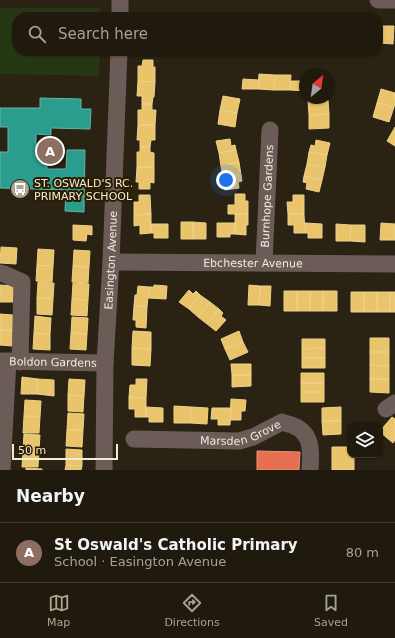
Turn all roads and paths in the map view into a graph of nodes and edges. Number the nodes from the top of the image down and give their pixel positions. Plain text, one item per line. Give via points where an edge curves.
1 (120, 0) edge
2 (378, 0) edge
3 (395, 0) edge
4 (120, 12) edge
5 (119, 56) edge
6 (270, 130) dead end
7 (111, 262) junction
8 (264, 263) junction
9 (395, 264) edge
10 (0, 273) edge
11 (9, 361) edge
12 (106, 363) junction
13 (134, 438) dead end
14 (2, 470) edge
15 (104, 470) edge
16 (310, 470) edge

1 - 4 street
2 - 3 street
5 - 7 street, Easington Avenue
6 - 8 street, Burnhope Gardens
7 - 8 street, Ebchester Avenue
7 - 12 street, Easington Avenue
8 - 9 street, Ebchester Avenue
10 - 11 street via 22,282
11 - 12 street, Boldon Gardens
11 - 14 street
12 - 15 street, Easington Avenue
13 - 16 street, Marsden Grove via 239,441 282,422 295,426 306,435 311,449

